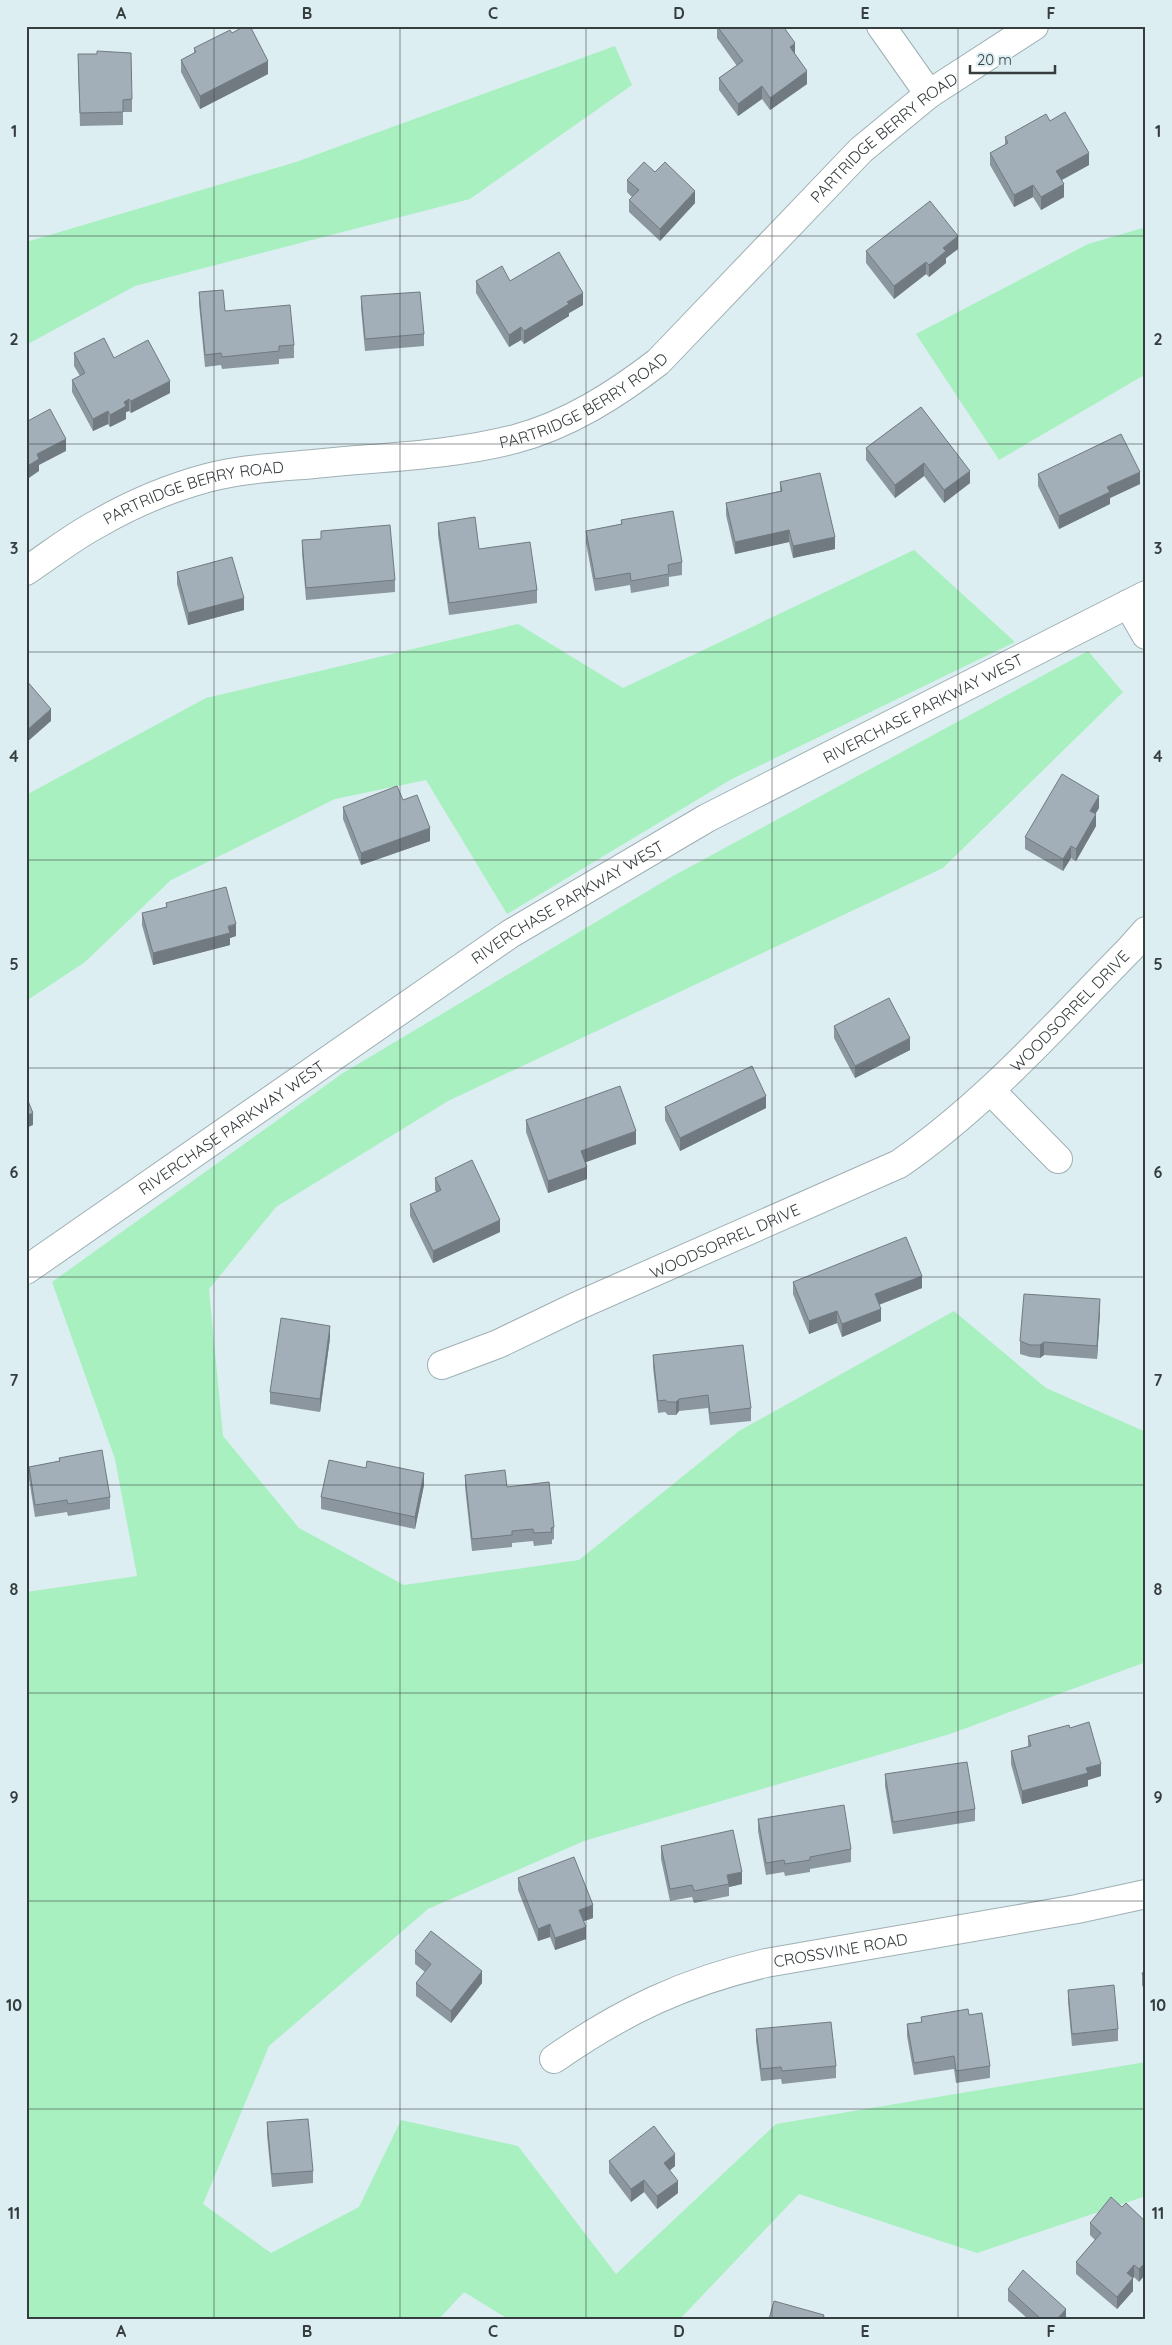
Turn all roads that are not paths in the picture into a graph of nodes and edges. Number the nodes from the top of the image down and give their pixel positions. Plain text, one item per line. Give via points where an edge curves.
1 (881, 26) edge
2 (1034, 26) edge
3 (929, 94) junction
4 (26, 571) edge
5 (1137, 599) edge
6 (1146, 635) edge
7 (1146, 931) edge
8 (991, 1091) junction
9 (1058, 1159) dead end
10 (26, 1270) edge
11 (442, 1365) dead end
12 (1146, 1894) edge
13 (554, 2059) dead end

1 - 3 street
2 - 3 street, PARTRIDGE BERRY ROAD
3 - 4 street, PARTRIDGE BERRY ROAD via 861,150 658,362 625,388 591,408 516,438 466,449 254,469 208,478 152,497 98,523
5 - 6 street
5 - 10 street, RIVERCHASE PARKWAY WEST via 707,818 510,934
7 - 8 street, WOODSORREL DRIVE
8 - 9 street
8 - 11 street, WOODSORREL DRIVE via 932,1142 899,1164 498,1344
12 - 13 street, CROSSVINE ROAD via 720,1974 618,2018

